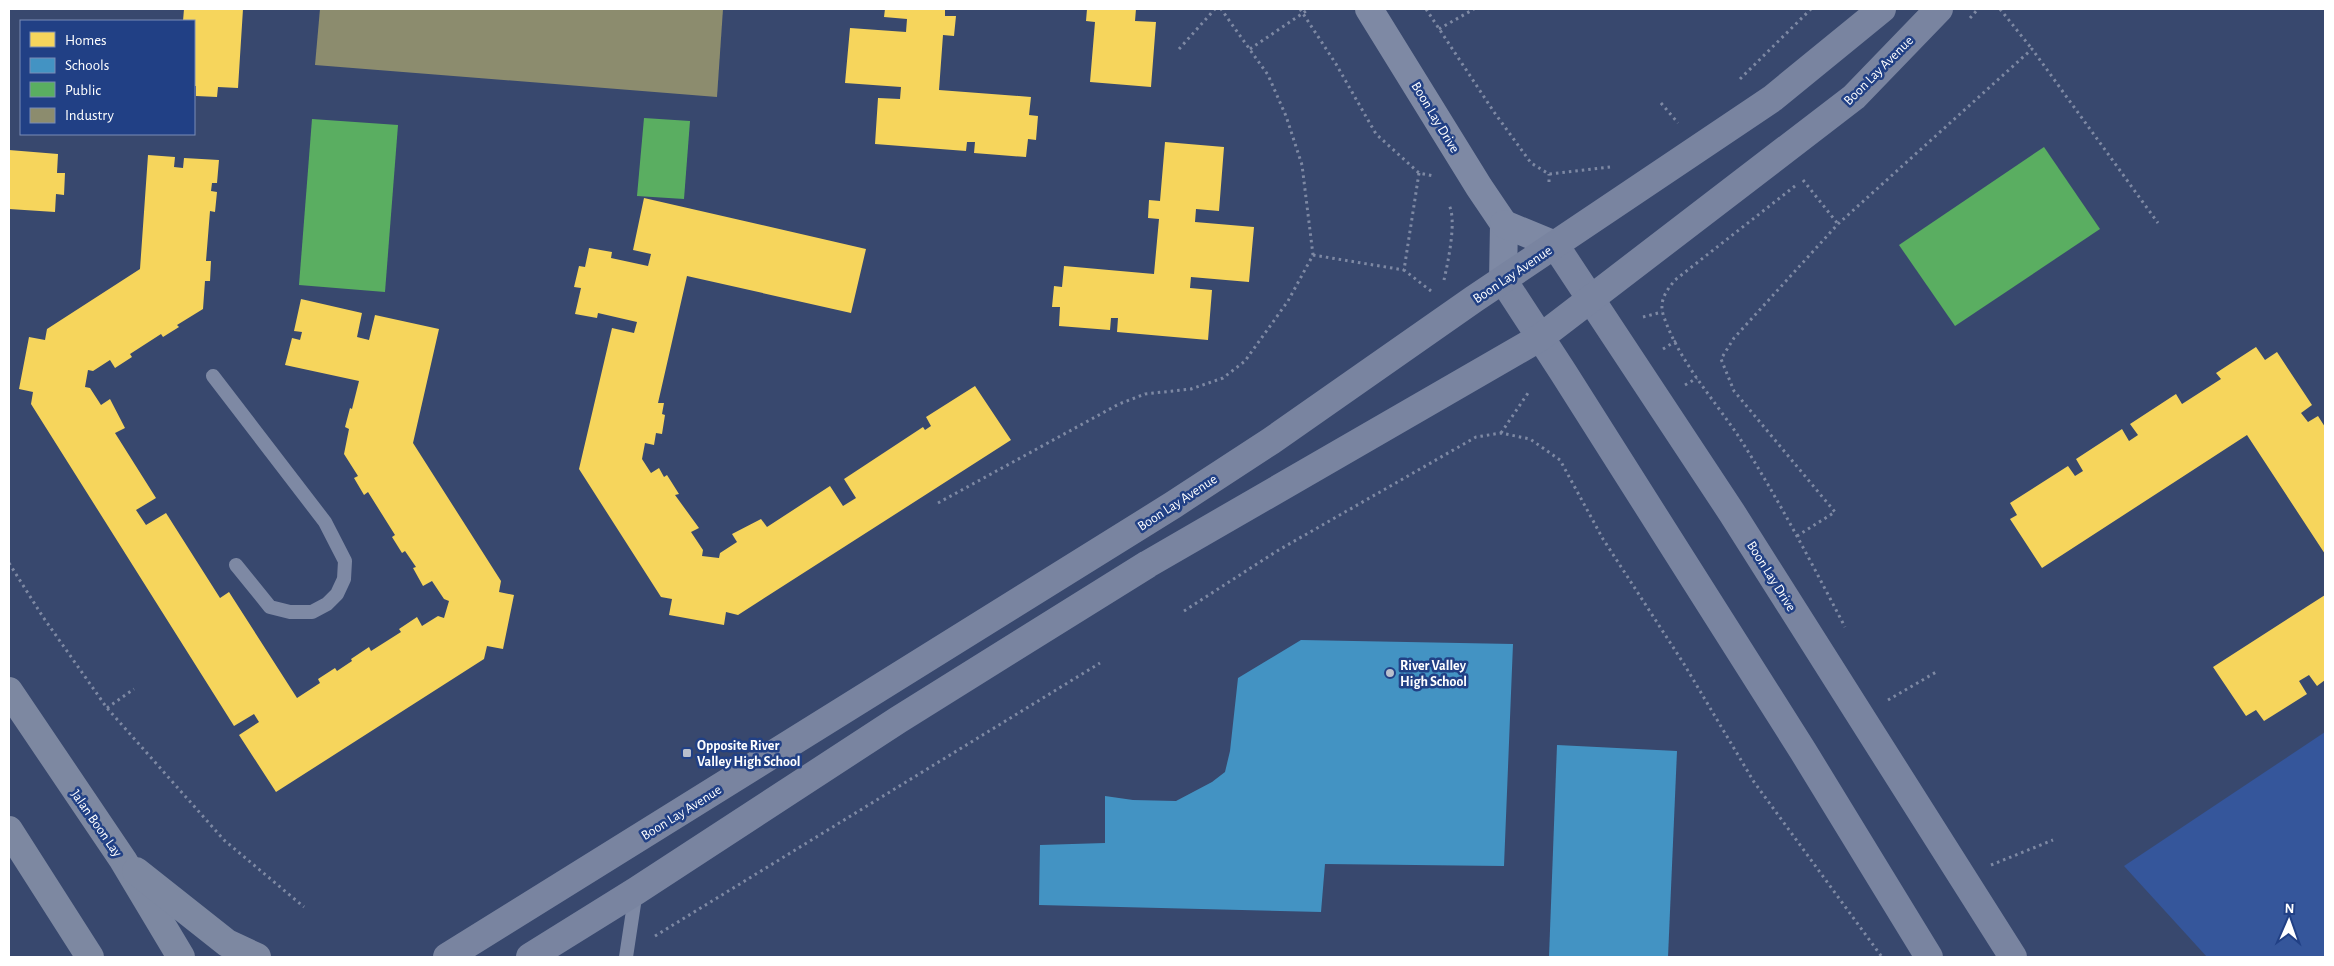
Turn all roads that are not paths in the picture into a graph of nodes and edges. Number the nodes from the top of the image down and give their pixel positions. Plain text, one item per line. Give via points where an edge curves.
1 (1369, 9) edge
2 (1882, 9) edge
3 (1939, 9) edge
4 (1504, 224) junction
5 (1555, 245) junction
6 (1503, 280) junction
7 (1592, 298) junction
8 (1541, 337) junction
9 (213, 376) dead end
10 (236, 565) dead end
11 (9, 691) edge
12 (9, 830) edge
13 (123, 860) junction
14 (636, 891) junction
15 (87, 954) edge
16 (626, 956) edge
17 (181, 957) edge
18 (257, 957) edge
19 (447, 957) edge
20 (530, 957) edge
21 (1929, 957) edge
22 (2013, 957) edge

1 - 4 street, Boon Lay Drive
2 - 5 street, Boon Lay Avenue via 1773,98
3 - 7 street, Boon Lay Avenue via 1854,97
4 - 5 street
4 - 6 street
5 - 6 street, Boon Lay Avenue
5 - 7 street, Boon Lay Drive
6 - 8 street
6 - 19 street, Boon Lay Avenue via 1173,505
7 - 8 street, Boon Lay Avenue
7 - 22 street, Boon Lay Drive
8 - 14 street, Boon Lay Avenue via 1148,564 898,720
8 - 21 street
9 - 10 lane via 325,522 345,561 344,579 337,594 312,612 290,612 270,607
11 - 13 main road, Jalan Boon Lay
12 - 15 main road
13 - 17 main road, Jalan Boon Lay
13 - 18 main road via 227,943
14 - 16 lane
14 - 20 street, Boon Lay Avenue

